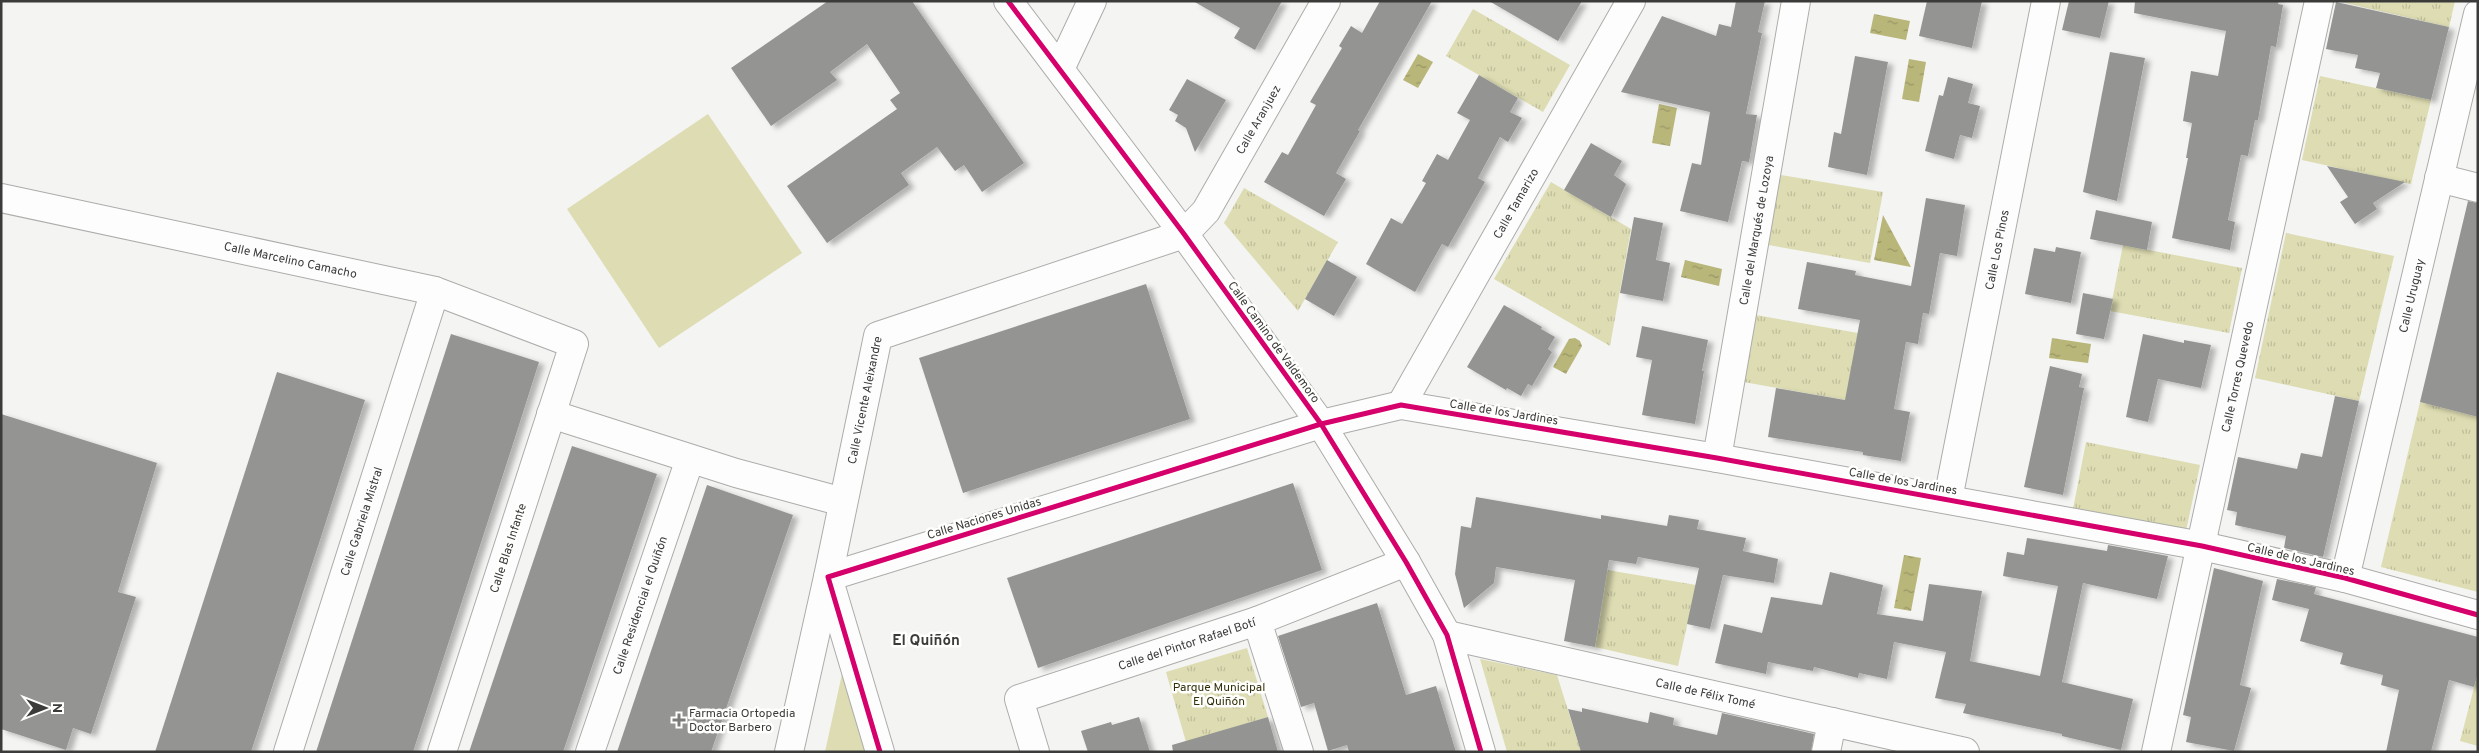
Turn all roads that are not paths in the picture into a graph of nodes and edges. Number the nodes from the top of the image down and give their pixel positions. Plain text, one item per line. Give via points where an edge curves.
1 (1008, 1) edge
2 (1092, 1) edge
3 (1326, 1) edge
4 (1631, 1) edge
5 (1796, 1) edge
6 (2046, 1) edge
7 (2319, 1) edge
8 (2478, 14) edge
9 (1060, 70) junction
10 (2439, 178) junction
11 (2478, 188) edge
12 (1, 198) edge
13 (1184, 234) junction
14 (435, 291) junction
15 (574, 344) joint
16 (1401, 405) junction
17 (551, 414) junction
18 (1321, 424) junction
19 (1716, 458) junction
20 (690, 459) junction
21 (1948, 499) junction
22 (844, 502) junction
23 (2202, 546) junction
24 (1406, 562) junction
25 (828, 576) junction
26 (2345, 578) junction
27 (2478, 615) edge
28 (1257, 621) junction
29 (1447, 635) junction
30 (1832, 722) junction
31 (288, 752) edge
32 (442, 752) edge
33 (590, 752) edge
34 (789, 752) edge
35 (880, 752) edge
36 (1035, 752) edge
37 (1299, 752) edge
38 (1480, 752) edge
39 (1826, 752) edge
40 (1965, 752) edge
41 (2156, 752) edge

1 - 9 street, Calle Camino de Valdemoro
2 - 9 street
3 - 13 street, Calle Aranjuez via 1206,210
4 - 16 street, Calle Tamarizo
5 - 19 street, Calle del Marqués de Lozoya
6 - 21 street, Calle Los Pinos
7 - 23 street, Calle Torres Quevedo
8 - 10 street, Calle Uruguay
9 - 13 street, Calle Camino de Valdemoro
10 - 11 street
10 - 26 street, Calle Uruguay
12 - 14 street, Calle Marcelino Camacho
13 - 18 street, Calle Camino de Valdemoro
13 - 22 street, Calle Vicente Aleixandre via 878,336
14 - 15 street, Calle Marcelino Camacho
14 - 31 street, Calle Gabriela Mistral
15 - 17 street, Calle Blas Infante
16 - 18 street, Calle de los Jardines
16 - 19 street, Calle de los Jardines
17 - 20 street
17 - 32 street, Calle Blas Infante
18 - 24 street, Calle Camino de Valdemoro
18 - 25 street, Calle Naciones Unidas
19 - 21 street, Calle de los Jardines
20 - 22 street
20 - 33 street, Calle Residencial el Quiñón
21 - 23 street, Calle de los Jardines
22 - 25 street, Calle Vicente Aleixandre
23 - 26 street, Calle de los Jardines
23 - 41 street, Calle Torres Quevedo
24 - 28 street, Calle del Pintor Rafael Botí
24 - 29 street, Calle Camino de Valdemoro
25 - 34 street, Calle Vicente Aleixandre
25 - 35 street
26 - 27 street, Calle de los Jardines
28 - 36 street, Calle del Pintor Rafael Botí via 1019,699
28 - 37 street
29 - 30 street, Calle de Félix Tomé
29 - 38 street, Calle Camino de Valdemoro
30 - 39 street
30 - 40 street, Calle de Félix Tomé

